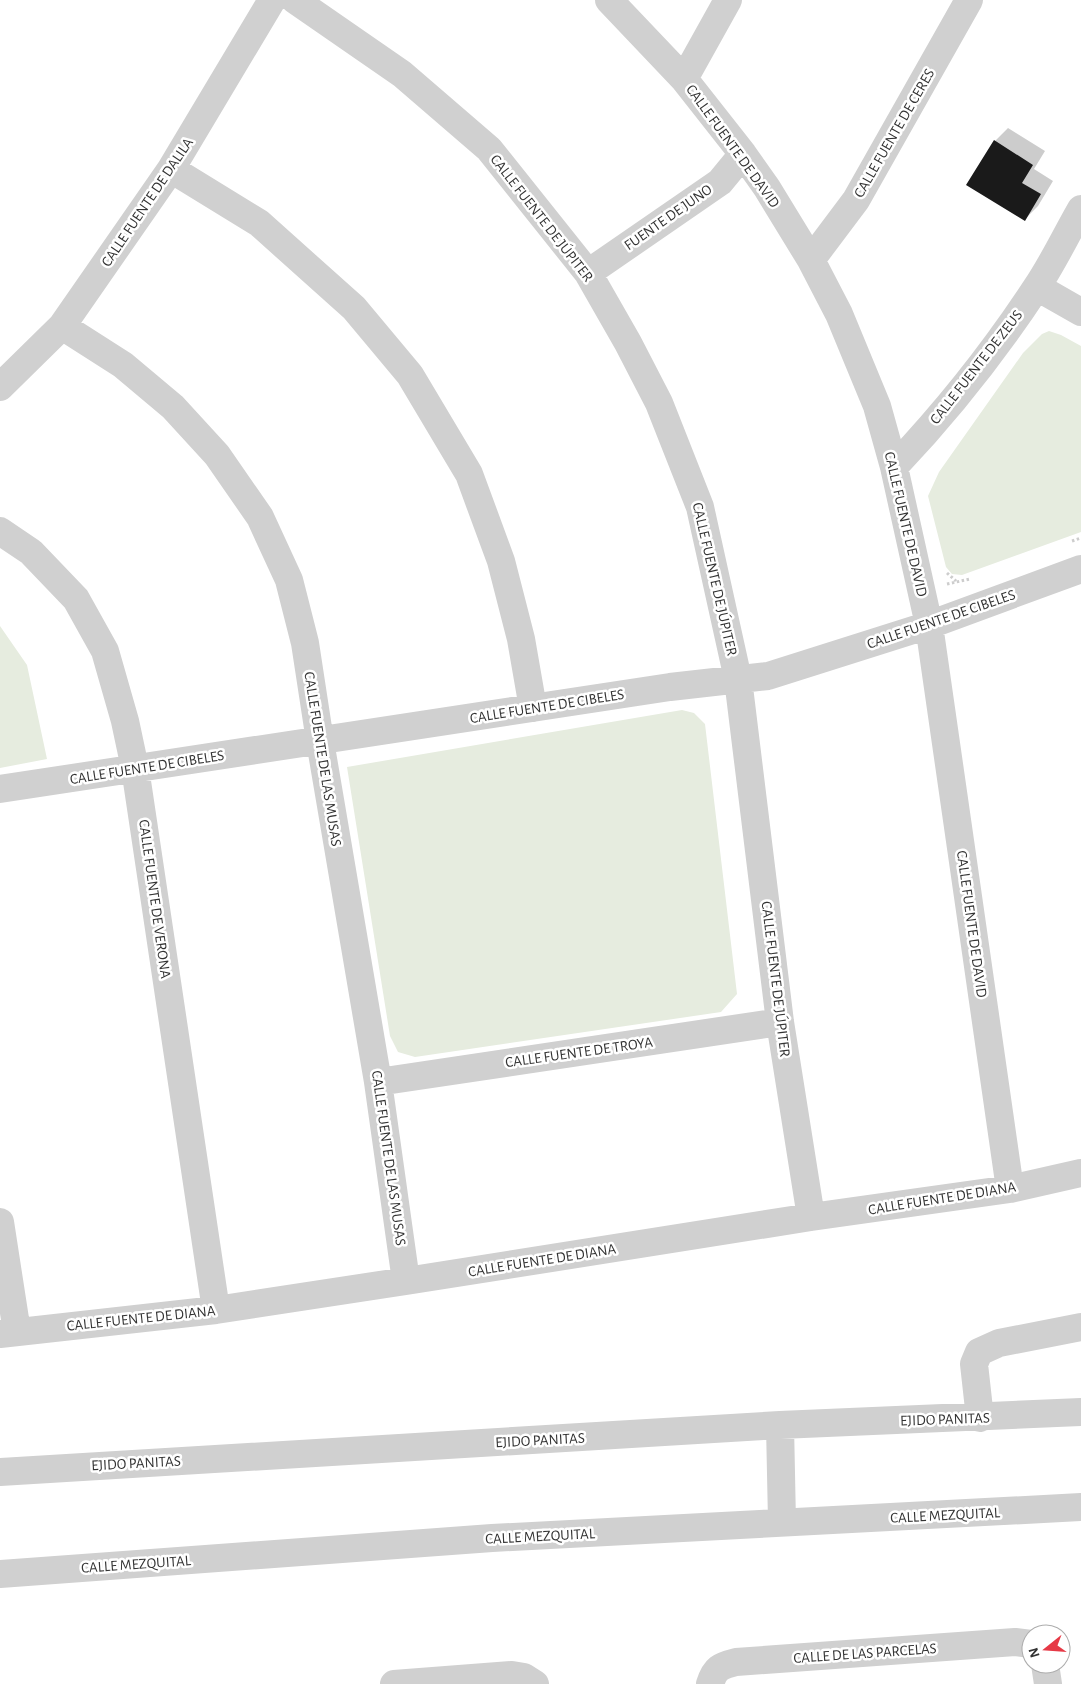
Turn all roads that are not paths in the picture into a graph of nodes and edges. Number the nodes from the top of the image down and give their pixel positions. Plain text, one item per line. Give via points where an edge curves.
1 (272, 0) edge
2 (295, 0) edge
3 (609, 0) edge
4 (728, 0) edge
5 (969, 0) edge
6 (684, 79) junction
7 (743, 154) junction
8 (171, 169) junction
9 (1081, 209) edge
10 (811, 260) junction
11 (588, 273) junction
12 (1037, 287) junction
13 (1081, 312) edge
14 (62, 326) junction
15 (0, 387) edge
16 (894, 467) junction
17 (0, 531) edge
18 (1081, 569) edge
19 (929, 625) junction
20 (738, 679) junction
21 (533, 708) junction
22 (320, 741) junction
23 (135, 768) junction
24 (0, 789) edge
25 (780, 1022) junction
26 (378, 1082) junction
27 (1081, 1173) edge
28 (1010, 1189) junction
29 (811, 1217) junction
30 (0, 1222) edge
31 (406, 1281) junction
32 (216, 1310) junction
33 (1081, 1327) edge
34 (9, 1333) edge
35 (1081, 1412) edge
36 (980, 1418) junction
37 (780, 1425) junction
38 (0, 1472) edge
39 (1081, 1507) edge
40 (782, 1522) junction
41 (0, 1574) edge
42 (1021, 1643) edge
43 (394, 1684) edge
44 (535, 1684) edge
45 (710, 1684) edge

1 - 8 street, CALLE FUENTE DE DALILA
2 - 11 street, CALLE FUENTE DE JÚPITER via 402,74 489,149
3 - 6 street, CALLE FUENTE DE DAVID
4 - 6 street
5 - 10 street, CALLE FUENTE DE CERES via 856,200
6 - 7 street, CALLE FUENTE DE DAVID
7 - 10 street, CALLE FUENTE DE DAVID
7 - 11 street, FUENTE DE JUNO via 720,182
8 - 14 street, CALLE FUENTE DE DALILA
8 - 21 street via 259,223 354,308 410,375 472,482 501,561 521,639
9 - 12 street, CALLE FUENTE DE ZEUS
10 - 16 street, CALLE FUENTE DE DAVID via 839,314 877,406
11 - 20 street, CALLE FUENTE DE JÚPITER via 659,403 700,507
12 - 13 street
12 - 16 street, CALLE FUENTE DE ZEUS via 991,353
14 - 15 street, CALLE FUENTE DE DALILA
14 - 22 street, CALLE FUENTE DE LAS MUSAS via 123,365 173,407 218,455 260,517 289,580 304,644
16 - 19 street, CALLE FUENTE DE DAVID
17 - 23 street, CALLE FUENTE DE VERONA via 31,552 76,599 105,651
18 - 19 street, CALLE FUENTE DE CIBELES
19 - 20 street, CALLE FUENTE DE CIBELES via 768,676
19 - 28 street, CALLE FUENTE DE DAVID
20 - 21 street, CALLE FUENTE DE CIBELES
20 - 25 street, CALLE FUENTE DE JÚPITER
21 - 22 street, CALLE FUENTE DE CIBELES
22 - 23 street, CALLE FUENTE DE CIBELES
22 - 26 street, CALLE FUENTE DE LAS MUSAS
23 - 24 street, CALLE FUENTE DE CIBELES
23 - 32 street, CALLE FUENTE DE VERONA
25 - 26 street, CALLE FUENTE DE TROYA
25 - 29 street, CALLE FUENTE DE JÚPITER
26 - 31 street, CALLE FUENTE DE LAS MUSAS
27 - 28 street, CALLE FUENTE DE DIANA
28 - 29 street, CALLE FUENTE DE DIANA
29 - 31 street, CALLE FUENTE DE DIANA
30 - 34 street
31 - 32 street, CALLE FUENTE DE DIANA
32 - 34 street, CALLE FUENTE DE DIANA
33 - 36 street via 999,1343 979,1352 974,1364
35 - 36 street, EJIDO PANITAS
36 - 37 street, EJIDO PANITAS
37 - 38 street, EJIDO PANITAS
37 - 40 street
39 - 40 street, CALLE MEZQUITAL
40 - 41 street, CALLE MEZQUITAL via 492,1538
42 - 45 street, CALLE DE LAS PARCELAS via 736,1662 714,1672
43 - 44 street via 512,1674

